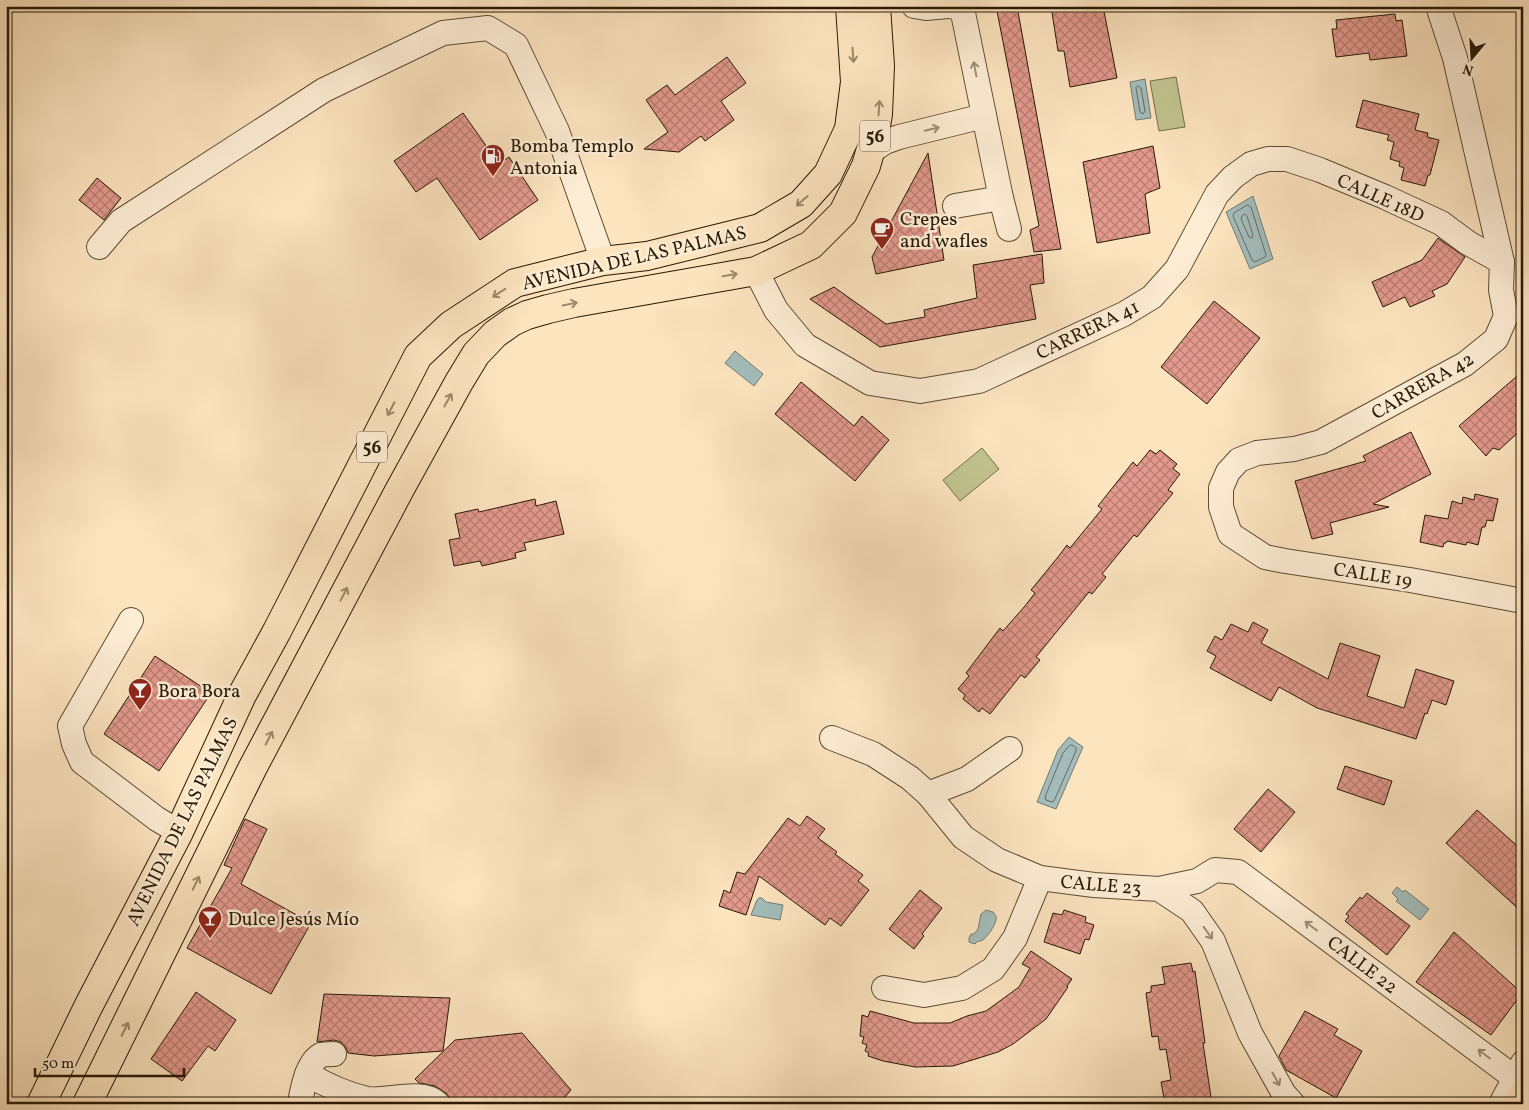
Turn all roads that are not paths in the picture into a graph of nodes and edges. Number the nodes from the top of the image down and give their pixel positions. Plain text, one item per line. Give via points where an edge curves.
1 (850, 6) edge
2 (876, 6) edge
3 (914, 6) edge
4 (949, 6) edge
5 (1438, 6) edge
6 (984, 116) junction
7 (870, 152) junction
8 (1251, 164) joint
9 (1001, 198) junction
10 (955, 206) dead end
11 (1009, 229) dead end
12 (99, 247) dead end
13 (603, 261) junction
14 (1502, 262) junction
15 (756, 271) junction
16 (1230, 534) joint
17 (1523, 601) edge
18 (131, 620) dead end
19 (832, 738) dead end
20 (1010, 749) dead end
21 (928, 794) junction
22 (179, 832) junction
23 (1040, 878) junction
24 (1197, 881) junction
25 (1159, 889) junction
26 (1192, 911) junction
27 (884, 988) dead end
28 (334, 1054) dead end
29 (307, 1074) junction
30 (1520, 1085) edge
31 (41, 1104) edge
32 (87, 1104) edge
33 (300, 1104) edge
34 (438, 1104) edge
35 (1293, 1104) edge
36 (1501, 1104) edge

1 -> 13 main road, AVENIDA DE LAS PALMAS / 56 via 855,82 849,129 828,174 801,204 760,228 647,256
7 -> 2 main road, AVENIDA DE LAS PALMAS / 56 via 880,92
3 - 4 street
6 -> 4 street via 963,13 959,8
5 - 14 street, CARRERA 42 via 1455,58
7 -> 6 street via 899,137
6 - 9 street
7 - 15 main road, AVENIDA DE LAS PALMAS / 56 via 843,213 811,245
8 - 14 street, CALLE 18D via 1268,159 1287,159 1320,170 1440,223
8 - 15 street, CARRERA 41 via 1217,194 1177,269 1152,297 1124,314 979,381 920,391 870,383 805,345 776,310
9 - 10 street
9 - 11 street
12 - 13 street via 121,221 324,90 443,33 488,28 516,45 557,131
13 -> 22 main road, AVENIDA DE LAS PALMAS / 56 via 515,283 451,325 418,356 242,695
14 - 16 street, CARRERA 42 via 1501,290 1506,316 1496,339 1465,364 1321,442 1257,453 1239,460 1228,472 1221,488 1221,507
32 -> 15 main road, AVENIDA DE LAS PALMAS / 56 via 309,659 476,354 494,334 527,315
16 - 17 street, CALLE 19 via 1264,557
18 - 22 street via 70,726 74,744 82,762
19 - 21 street, CALLE 23 via 873,754
20 - 21 street via 967,779
21 - 23 street, CALLE 23 via 963,837 997,860
22 - 31 main road, AVENIDA DE LAS PALMAS / 56
23 - 25 street, CALLE 23
23 - 27 street via 1015,938 993,968 962,988 924,996
24 - 25 street, CALLE 22
24 - 26 street
30 -> 24 street, CALLE 22 via 1238,872 1215,870
25 - 26 street, CALLE 23
26 -> 35 street, CALLE 23 via 1214,941 1250,1033 1284,1094
28 - 29 street via 321,1055
29 - 33 street
29 - 34 street via 353,1096 370,1099 428,1098
30 - 36 street

